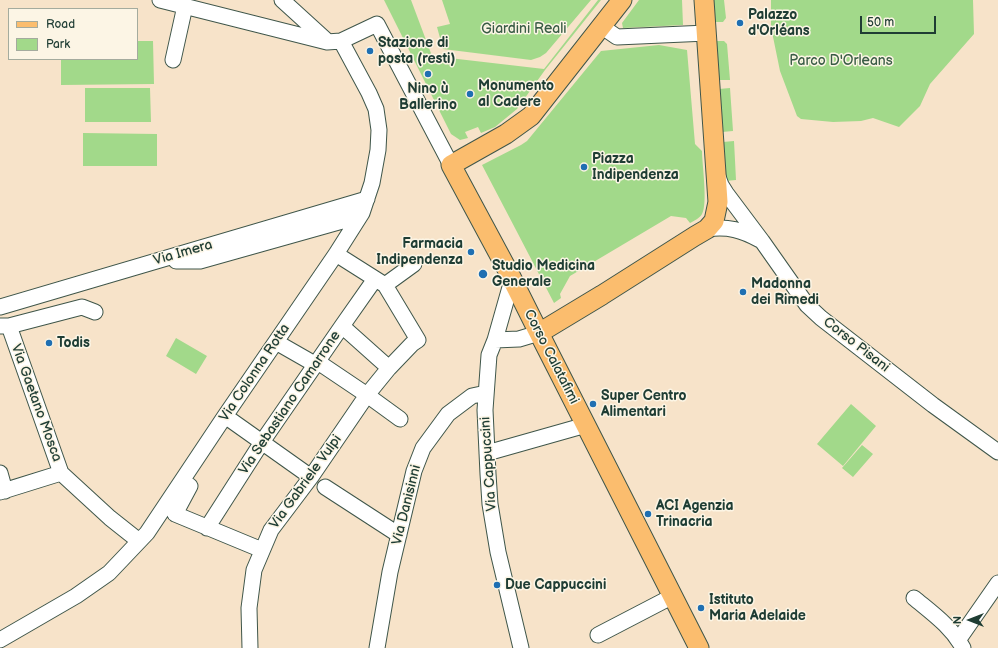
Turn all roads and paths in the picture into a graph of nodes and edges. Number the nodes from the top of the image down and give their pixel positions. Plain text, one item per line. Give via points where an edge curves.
1 (160, 0) edge
2 (282, 0) edge
3 (622, 0) edge
4 (704, 0) edge
5 (185, 6) junction
6 (601, 26) junction
7 (707, 33) junction
8 (334, 41) junction
9 (173, 60) dead end
10 (451, 165) junction
11 (716, 170) junction
12 (367, 200) junction
13 (360, 216) junction
14 (707, 228) junction
15 (762, 241) junction
16 (336, 254) junction
17 (155, 262) junction
18 (414, 264) dead end
19 (512, 280) junction
20 (380, 282) junction
21 (0, 307) edge
22 (94, 312) dead end
23 (4, 326) edge
24 (342, 326) junction
25 (538, 333) junction
26 (495, 340) junction
27 (276, 342) junction
28 (318, 362) junction
29 (388, 368) junction
30 (486, 393) junction
31 (367, 395) junction
32 (225, 416) junction
33 (400, 419) dead end
34 (586, 425) junction
35 (262, 442) junction
36 (998, 452) edge
37 (487, 453) junction
38 (0, 473) edge
39 (61, 473) junction
40 (311, 476) junction
41 (182, 482) junction
42 (325, 487) dead end
43 (2, 491) edge
44 (207, 528) junction
45 (399, 535) junction
46 (140, 541) junction
47 (262, 550) junction
48 (998, 583) edge
49 (672, 596) junction
50 (914, 598) dead end
51 (598, 635) dead end
52 (0, 640) edge
53 (961, 644) edge
54 (250, 648) edge
55 (377, 648) edge
56 (521, 648) edge
57 (699, 648) edge

1 - 5 street
2 - 8 street, Via Colonna Rotta
3 - 6 main road
4 - 7 main road
5 - 8 street
5 - 9 street
6 - 7 street via 617,37
6 - 10 main road via 531,116 506,134
7 - 11 main road
8 - 10 street, Corso Calatafimi via 377,24
8 - 12 street, Via Colonna Rotta via 376,109 378,150
10 - 19 main road, Corso Calatafimi
11 - 14 main road via 718,202 714,221
11 - 15 street, Corso Pisani via 726,193
12 - 13 street, Via Colonna Rotta
12 - 17 street, Via Imera
13 - 16 street, Via Colonna Rotta
13 - 17 street via 200,261
14 - 15 street via 732,228
14 - 25 main road
15 - 36 street, Corso Pisani via 807,305 821,318
16 - 20 street
16 - 27 street, Via Colonna Rotta
17 - 21 street, Via Imera
18 - 20 street, Via Sebastiano Camarrone
19 - 25 main road, Corso Calatafimi
19 - 26 street, Via Cappuccini
20 - 24 street, Via Sebastiano Camarrone
20 - 29 street, Via Gabriele Vulpi via 418,340
22 - 23 street via 82,307
23 - 39 street, Via Gaetano Mosca
24 - 28 street, Via Sebastiano Camarrone
24 - 29 street
25 - 26 street via 519,339
25 - 34 main road, Corso Calatafimi
26 - 30 street, Via Cappuccini via 489,355
27 - 28 street via 311,362
27 - 32 street, Via Colonna Rotta
28 - 31 street
28 - 35 street, Via Sebastiano Camarrone
29 - 31 street, Via Gabriele Vulpi
30 - 37 street, Via Cappuccini
30 - 45 street, Via Danisinni via 472,396 448,414 424,448 414,471
31 - 33 street
31 - 40 street, Via Gabriele Vulpi
32 - 35 street
32 - 41 street, Via Colonna Rotta
34 - 37 street
34 - 49 main road, Corso Calatafimi
35 - 40 street
35 - 44 street, Via Sebastiano Camarrone
37 - 56 street, Via Cappuccini via 490,504 498,552
38 - 43 street
39 - 43 street
39 - 46 street, Via Gaetano Mosca via 110,518
40 - 47 street, Via Gabriele Vulpi via 271,530
41 - 44 street via 190,486 175,514
41 - 46 street, Via Colonna Rotta
42 - 45 street
44 - 47 street
45 - 55 street, Via Danisinni
46 - 52 street, Via Colonna Rotta via 109,573 76,596
47 - 54 street, Via Gabriele Vulpi via 254,570 249,608
48 - 53 street
49 - 51 street
49 - 57 main road, Corso Calatafimi
50 - 53 street via 943,622

